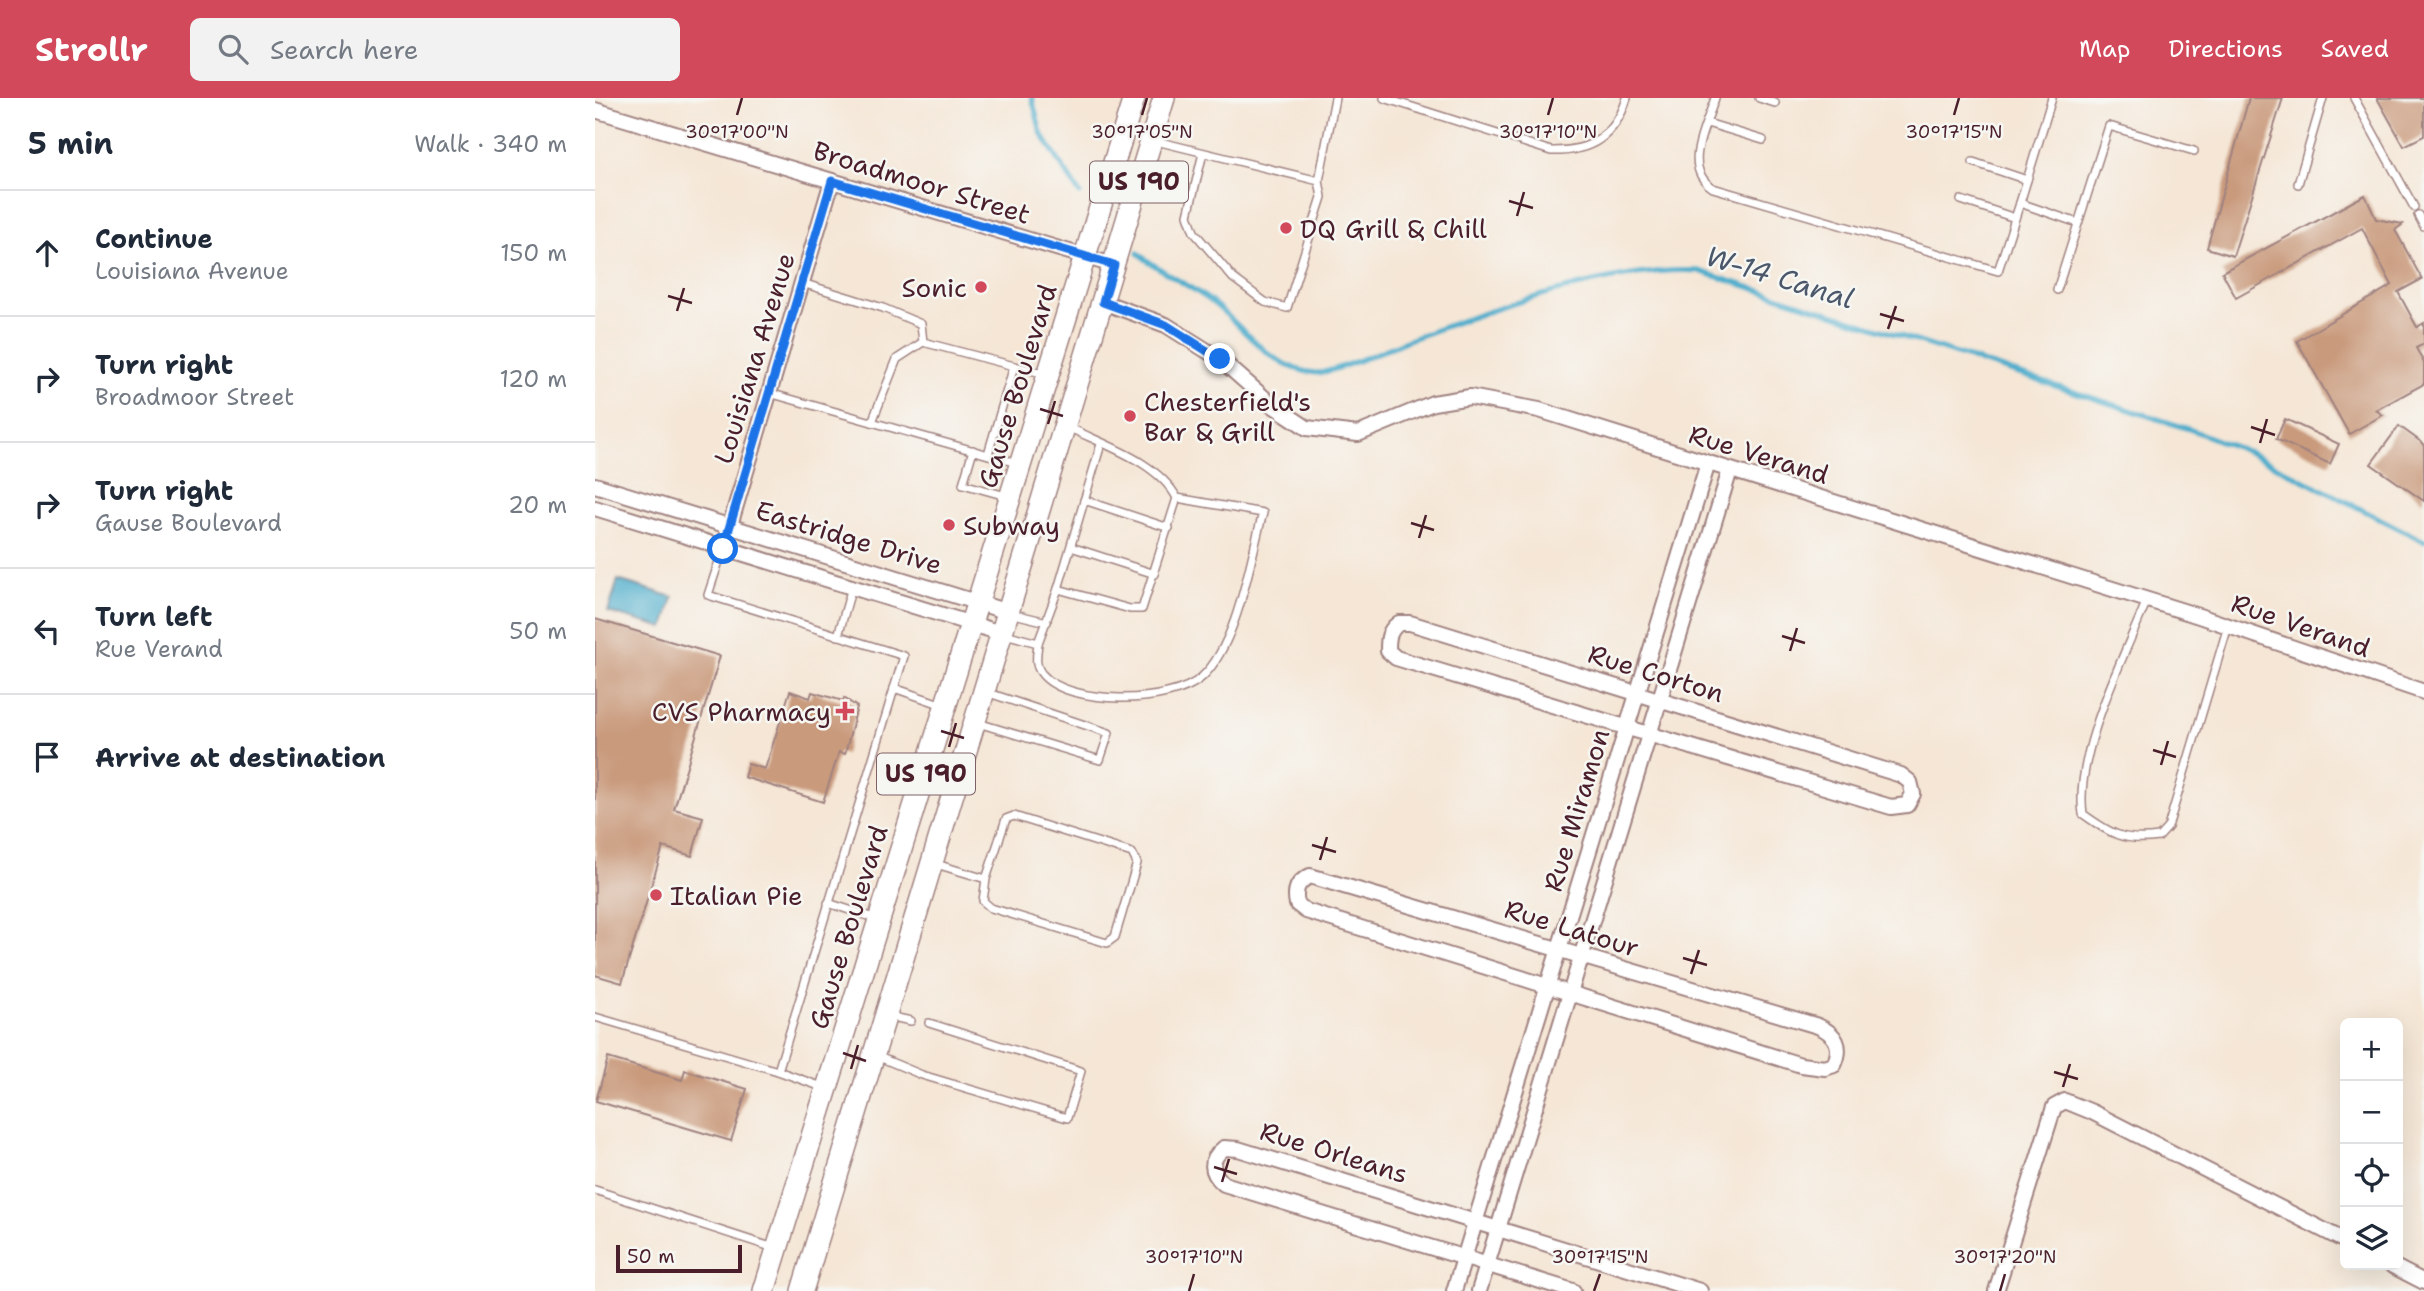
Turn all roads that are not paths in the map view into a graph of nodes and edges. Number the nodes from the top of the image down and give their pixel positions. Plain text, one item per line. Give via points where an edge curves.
1 (1134, 98) edge
2 (1164, 98) edge
3 (1335, 98) edge
4 (1384, 98) edge
5 (1627, 98) edge
6 (1715, 98) edge
7 (1759, 98) edge
8 (2052, 98) edge
9 (2323, 98) edge
10 (2354, 98) edge
11 (1775, 103) dead end
12 (595, 110) edge
13 (1707, 123) junction
14 (1151, 140) junction
15 (1763, 140) dead end
16 (2194, 151) dead end
17 (1203, 153) junction
18 (1973, 162) dead end
19 (2027, 180) junction
20 (832, 181) junction
21 (1319, 181) junction
22 (2298, 184) dead end
23 (1961, 200) dead end
24 (2020, 203) junction
25 (2015, 218) junction
26 (2078, 223) junction
27 (2424, 226) edge
28 (1086, 257) junction
29 (1114, 265) junction
30 (801, 283) junction
31 (2057, 290) dead end
32 (1103, 302) junction
33 (923, 342) junction
34 (1014, 366) junction
35 (1049, 375) junction
36 (769, 393) junction
37 (872, 422) junction
38 (1066, 426) junction
39 (1101, 444) junction
40 (972, 450) junction
41 (988, 454) junction
42 (1708, 463) junction
43 (1022, 464) junction
44 (1730, 470) junction
45 (595, 485) edge
46 (1011, 498) junction
47 (1177, 498) junction
48 (1084, 500) junction
49 (595, 509) edge
50 (729, 526) junction
51 (1169, 528) junction
52 (1071, 547) junction
53 (723, 549) junction
54 (856, 566) junction
55 (1155, 574) junction
56 (852, 587) junction
57 (1058, 589) junction
58 (2147, 600) junction
59 (979, 603) junction
60 (1007, 612) junction
61 (1047, 622) junction
62 (972, 625) junction
63 (2228, 626) junction
64 (1001, 633) junction
65 (838, 636) junction
66 (1038, 643) junction
67 (894, 688) junction
68 (984, 691) junction
69 (2424, 692) edge
70 (1638, 693) junction
71 (1660, 699) junction
72 (947, 706) junction
73 (974, 722) junction
74 (1627, 729) junction
75 (1649, 736) junction
76 (932, 863) junction
77 (986, 879) junction
78 (828, 903) junction
79 (880, 920) junction
80 (911, 934) junction
81 (1559, 951) junction
82 (1581, 957) junction
83 (1548, 985) junction
84 (1570, 992) junction
85 (886, 1016) junction
86 (595, 1017) edge
87 (911, 1021) dead end
88 (929, 1023) dead end
89 (874, 1055) junction
90 (778, 1071) junction
91 (827, 1089) junction
92 (595, 1190) edge
93 (1476, 1221) junction
94 (1498, 1228) junction
95 (2340, 1238) edge
96 (778, 1249) junction
97 (1465, 1258) junction
98 (1487, 1265) junction
99 (2401, 1270) edge
100 (2424, 1282) edge
101 (764, 1291) edge
102 (802, 1291) edge
103 (1454, 1291) edge
104 (1479, 1291) edge
105 (1573, 1291) edge
106 (1700, 1291) edge
107 (1996, 1291) edge

1 - 28 main road, Gause Boulevard / US 190
2 - 14 main road, US 190
3 - 21 lane
4 - 5 lane via 1551,151 1576,151 1612,128
6 - 13 lane
7 - 11 lane
8 - 19 lane
9 - 22 lane
10 - 27 lane
12 - 20 street, Broadmoor Street
13 - 15 lane
13 - 25 lane via 1696,172 1713,188 1998,271
14 - 17 lane
14 - 29 main road, US 190
16 - 26 lane via 2109,126
17 - 21 lane
17 - 21 lane via 1188,215 1194,232 1233,278 1265,302 1287,308 1322,197
18 - 19 lane
19 - 24 lane
20 - 28 street, Broadmoor Street
20 - 30 street, Louisiana Avenue
23 - 25 lane
24 - 25 lane
24 - 26 lane
26 - 31 lane
28 - 29 street, Broadmoor Street
28 - 35 main road, Gause Boulevard / US 190
29 - 32 main road, US 190
30 - 33 lane via 921,324
30 - 36 street, Louisiana Avenue
32 - 38 main road, US 190
32 - 42 street, Rue Verand via 1166,325 1220,359 1271,404 1307,428 1358,434 1433,403 1470,397 1539,410
33 - 34 lane
33 - 37 lane via 897,359
34 - 35 lane
34 - 41 lane
35 - 43 main road, Gause Boulevard / US 190
36 - 37 lane
36 - 50 street, Louisiana Avenue
37 - 40 lane
38 - 39 lane
38 - 60 main road, US 190
39 - 47 lane via 1154,471
39 - 48 lane
40 - 41 lane
40 - 46 lane via 963,484
41 - 43 lane
42 - 44 street, Rue Verand
42 - 70 street, Rue Miramon
43 - 46 main road, Gause Boulevard / US 190
44 - 58 street, Rue Verand
44 - 71 street, Rue Miramon
45 - 50 street, Eastridge Drive
46 - 59 main road, Gause Boulevard / US 190
47 - 51 lane
47 - 66 lane via 1263,513 1222,650 1202,677 1173,694 1143,699 1091,695 1053,684 1040,673
48 - 51 lane
48 - 52 lane
49 - 53 street, Eastridge Drive
50 - 53 street, Louisiana Avenue
50 - 54 street, Eastridge Drive
51 - 55 lane
52 - 55 lane
52 - 57 lane
53 - 56 street, Eastridge Drive
53 - 65 lane via 708,595
54 - 56 street
54 - 59 street, Eastridge Drive
55 - 57 lane via 1142,609
56 - 62 street, Eastridge Drive
56 - 65 lane
57 - 61 lane
58 - 63 street, Rue Verand
58 - 63 lane via 2095,730 2080,794 2083,814 2131,841 2159,837 2168,827
59 - 60 street, Eastridge Drive
59 - 62 main road, Gause Boulevard / US 190
60 - 61 lane
60 - 64 main road, US 190
61 - 66 lane
62 - 64 street, Eastridge Drive
62 - 72 main road, Gause Boulevard / US 190
63 - 69 street, Rue Verand
64 - 66 lane
64 - 68 main road, US 190
65 - 67 lane via 904,656
67 - 72 lane
67 - 78 lane
68 - 73 main road, US 190
68 - 73 lane via 1109,733 1100,760
70 - 71 street, Rue Corton
70 - 74 street, Rue Miramon
70 - 74 street, Rue Corton via 1410,623 1391,629 1388,651 1396,657
71 - 75 street, Rue Miramon
71 - 75 street, Rue Corton via 1901,775 1910,782 1913,794 1907,805 1891,807
72 - 79 main road, Gause Boulevard / US 190
73 - 76 main road, US 190
74 - 75 street, Rue Corton
74 - 81 street, Rue Miramon
75 - 82 street, Rue Miramon
76 - 77 lane
76 - 80 main road, US 190
77 - 77 lane via 1006,819 1014,816 1132,853 1137,863 1115,937 1107,943 991,908 983,901
78 - 79 lane
78 - 90 lane
79 - 80 main road
79 - 91 main road, Gause Boulevard / US 190
80 - 85 main road, US 190
81 - 82 street, Rue Latour
81 - 83 street, Rue Miramon
81 - 83 street, Rue Latour via 1320,878 1300,881 1294,892 1297,904 1306,911
82 - 84 street, Rue Miramon
82 - 84 street, Rue Latour via 1818,1026 1838,1041 1839,1055 1834,1065 1825,1069 1801,1065
83 - 84 street, Rue Latour
83 - 93 street, Rue Miramon
84 - 94 street, Rue Miramon
85 - 87 lane
85 - 89 main road, US 190
86 - 90 lane
88 - 89 lane via 1081,1071 1067,1118 922,1075
89 - 102 main road, US 190
90 - 91 lane
91 - 96 main road, Gause Boulevard / US 190
92 - 96 lane
93 - 94 street, Rue Orleans
93 - 97 street, Rue Miramon
93 - 97 street, Rue Orleans via 1238,1149 1224,1148 1212,1166 1213,1175 1224,1184
94 - 98 street, Rue Miramon
94 - 106 street, Rue Orleans
95 - 107 street via 2065,1101 2053,1107
96 - 101 main road, Gause Boulevard / US 190
97 - 98 street, Rue Orleans
97 - 103 street, Rue Miramon
98 - 104 street, Rue Miramon
98 - 105 street, Rue Orleans
99 - 100 street

